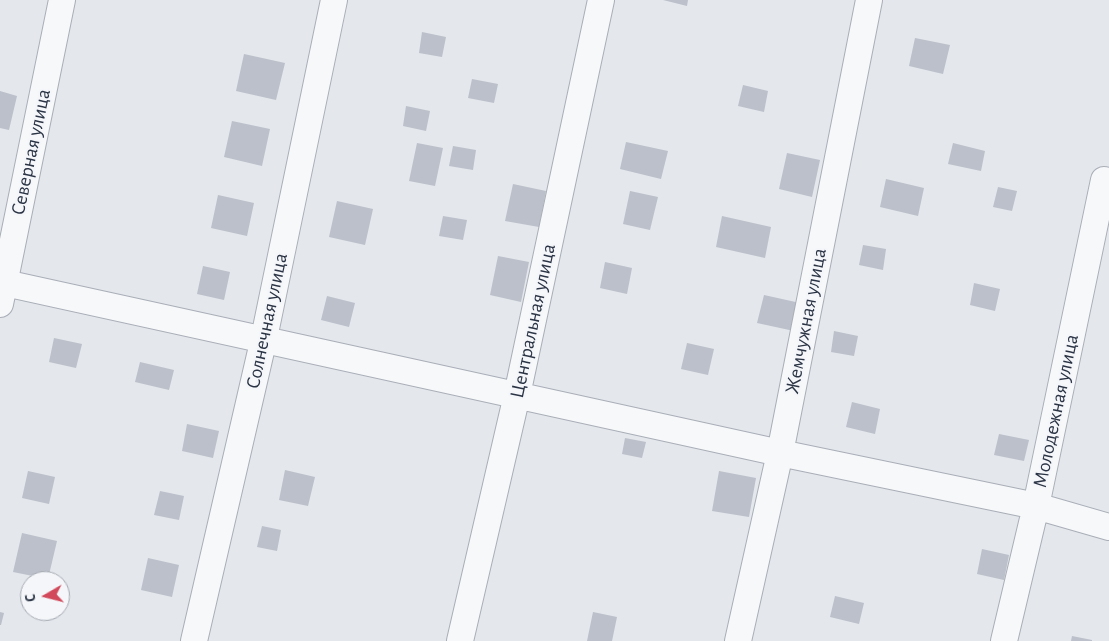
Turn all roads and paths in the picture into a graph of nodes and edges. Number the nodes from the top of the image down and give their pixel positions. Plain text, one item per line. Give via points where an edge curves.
1 (62, 0) edge
2 (334, 0) edge
3 (602, 0) edge
4 (869, 0) edge
5 (1106, 180) edge
6 (2, 289) edge
7 (264, 338) junction
8 (517, 395) junction
9 (780, 453) junction
10 (1036, 506) junction
11 (1109, 527) edge
12 (194, 641) edge
13 (460, 641) edge
14 (738, 641) edge
15 (1004, 641) edge

1 - 6 street, Северная улица
2 - 7 street, Солнечная улица
3 - 8 street, Центральная улица
4 - 9 street, Жемчужная улица
5 - 10 street, Молодежная улица
6 - 7 street
7 - 8 street
7 - 12 street, Солнечная улица
8 - 9 street
8 - 13 street, Центральная улица
9 - 10 street
9 - 14 street, Жемчужная улица
10 - 11 street
10 - 15 street, Молодежная улица

